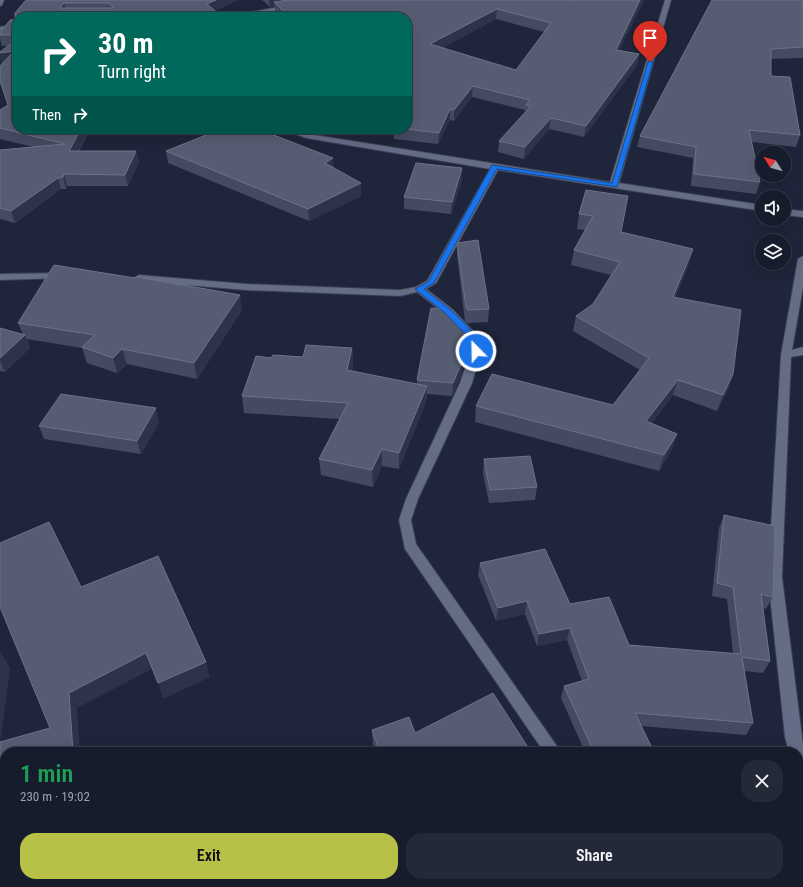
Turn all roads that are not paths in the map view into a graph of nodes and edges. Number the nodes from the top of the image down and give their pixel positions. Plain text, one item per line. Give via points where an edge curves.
1 (1, 0) edge
2 (668, 0) edge
3 (0, 4) edge
4 (296, 6) edge
5 (258, 12) edge
6 (12, 27) edge
7 (0, 29) edge
8 (300, 134) edge
9 (495, 167) junction
10 (614, 185) junction
11 (755, 207) edge
12 (791, 213) edge
13 (803, 214) edge
14 (803, 259) edge
15 (70, 276) edge
16 (0, 277) edge
17 (130, 278) edge
18 (419, 289) junction
19 (803, 351) edge
20 (786, 355) junction
21 (798, 745) edge
22 (550, 747) edge

1 - 3 street
2 - 10 street
4 - 5 street
6 - 7 street
8 - 9 street
9 - 10 street
9 - 18 street via 431,283
10 - 11 street
12 - 13 street
14 - 20 street
15 - 16 street
17 - 18 street via 400,293
18 - 22 street via 448,311 471,335 476,351 466,383 412,499 405,520 410,545
19 - 20 street
20 - 21 street via 775,577

